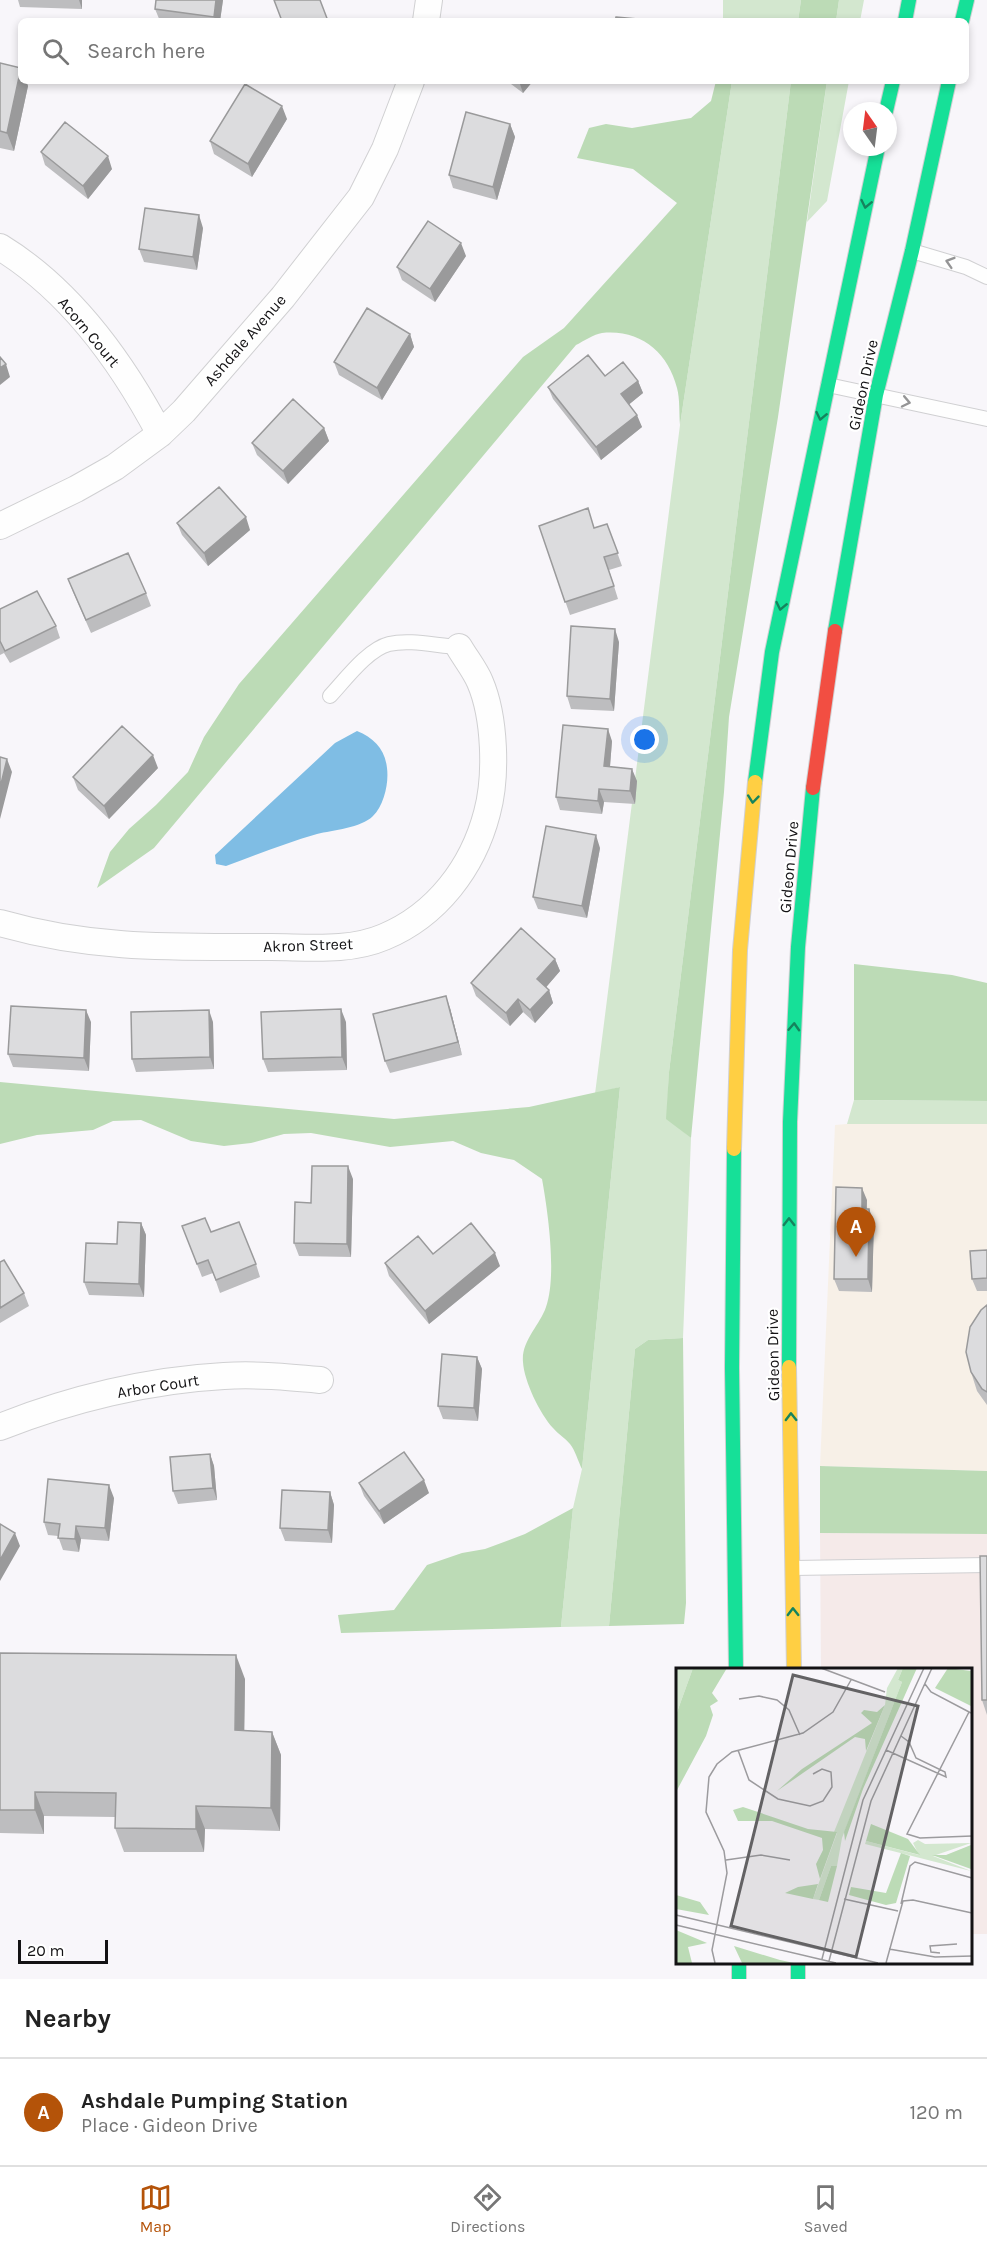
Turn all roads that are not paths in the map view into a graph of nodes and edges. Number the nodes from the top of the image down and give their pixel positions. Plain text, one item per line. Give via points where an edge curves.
1 (429, 0) edge
2 (909, 0) edge
3 (967, 0) edge
4 (426, 18) edge
5 (906, 18) edge
6 (964, 18) edge
7 (410, 84) edge
8 (891, 84) edge
9 (948, 84) edge
10 (888, 102) edge
11 (876, 156) edge
12 (0, 247) edge
13 (912, 251) junction
14 (987, 277) edge
15 (828, 385) junction
16 (876, 395) junction
17 (987, 419) edge
18 (160, 434) junction
19 (0, 526) edge
20 (459, 647) joint
21 (330, 696) dead end
22 (0, 923) edge
23 (320, 1380) dead end
24 (0, 1427) edge
25 (987, 1565) edge
26 (793, 1568) junction
27 (736, 1668) edge
28 (794, 1668) edge

1 - 4 street
2 - 5 main road
3 - 6 main road
7 - 18 street, Ashdale Avenue via 361,197 283,297
8 - 10 main road
9 - 13 main road, Gideon Drive
11 -> 15 main road, Gideon Drive
12 - 18 street, Acorn Court via 32,267 77,312 116,361
14 -> 13 lane
13 - 16 main road, Gideon Drive
15 - 16 lane
15 -> 27 main road, Gideon Drive via 771,652 753,795 740,950 733,1189
16 -> 17 lane
26 -> 16 main road, Gideon Drive via 789,1169 798,947 812,791 839,599
18 - 19 street, Ashdale Avenue via 115,467
20 - 21 lane via 389,644 377,649
20 - 22 street, Akron Street via 480,682 489,717 493,761 490,802 471,859 457,880 404,927 383,938 346,946 152,947 74,940
23 - 24 street, Arbor Court via 224,1376 160,1383 96,1396
25 - 26 lane
28 -> 26 main road, Gideon Drive

